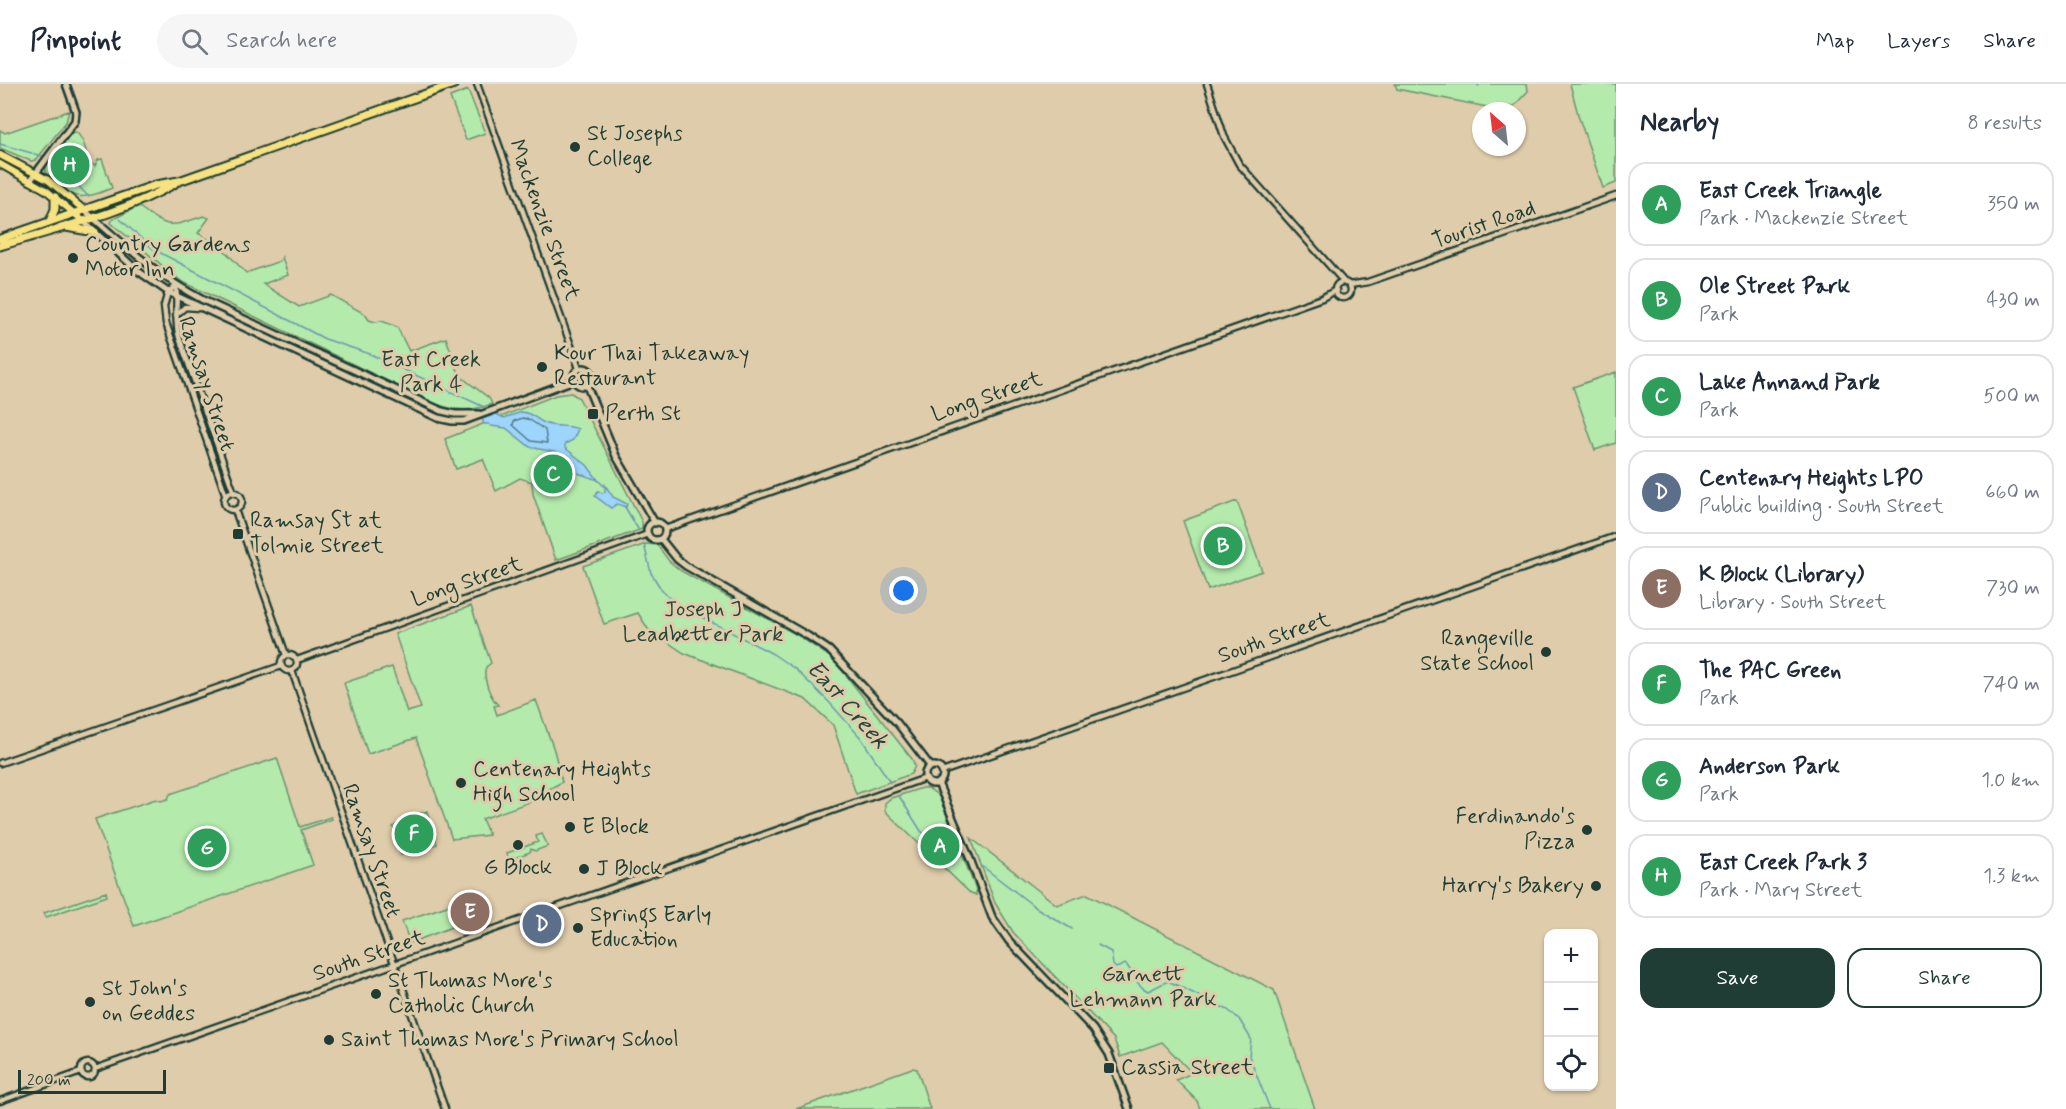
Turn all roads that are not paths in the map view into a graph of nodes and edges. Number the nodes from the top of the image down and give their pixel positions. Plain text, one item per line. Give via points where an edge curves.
1 (66, 84) edge
2 (454, 84) edge
3 (477, 84) edge
4 (1207, 84) edge
5 (0, 155) edge
6 (0, 164) edge
7 (35, 173) junction
8 (30, 181) junction
9 (179, 181) junction
10 (1616, 196) edge
11 (55, 197) junction
12 (84, 210) junction
13 (74, 213) junction
14 (92, 217) junction
15 (82, 220) junction
16 (50, 221) junction
17 (64, 226) junction
18 (95, 232) junction
19 (0, 239) edge
20 (0, 246) edge
21 (1328, 266) junction
22 (1347, 284) junction
23 (1362, 284) junction
24 (176, 286) junction
25 (1337, 290) junction
26 (1351, 291) junction
27 (168, 292) junction
28 (177, 297) junction
29 (200, 308) junction
30 (175, 316) junction
31 (251, 322) junction
32 (247, 330) junction
33 (579, 368) junction
34 (574, 380) junction
35 (587, 386) junction
36 (480, 414) junction
37 (234, 493) junction
38 (226, 496) junction
39 (235, 510) junction
40 (655, 523) junction
41 (665, 529) junction
42 (648, 534) junction
43 (1616, 536) edge
44 (660, 539) junction
45 (286, 655) junction
46 (297, 660) junction
47 (281, 666) junction
48 (292, 671) junction
49 (0, 763) edge
50 (931, 768) junction
51 (942, 772) junction
52 (926, 778) junction
53 (938, 783) junction
54 (394, 965) junction
55 (94, 1069) junction
56 (81, 1072) junction
57 (0, 1101) edge
58 (445, 1109) edge
59 (1129, 1109) edge

1 - 7 main road via 76,112 75,121
2 - 9 highway
3 - 33 street, Mackenzie Street
4 - 21 street via 1224,136 1239,164
5 - 7 main road
6 - 8 main road
7 - 8 main road
7 - 12 main road
8 - 11 main road
9 - 12 highway
9 - 14 highway via 159,193
10 - 23 street, Tourist Road
11 - 13 main road
11 - 16 highway
12 - 13 highway
12 - 14 main road
13 - 15 main road
13 - 16 highway
14 - 15 highway
14 - 24 main road
15 - 17 highway
15 - 18 main road
16 - 19 highway
17 - 18 highway
17 - 20 highway
18 - 27 main road
21 - 22 street
21 - 25 street
22 - 23 street, Tourist Road
22 - 25 street, Tourist Road
22 - 26 street
23 - 26 street, Tourist Road
24 - 27 street, Ramsay Street
24 - 28 street, Ramsay Street
24 - 31 main road
25 - 26 street, Tourist Road via 1341,298
25 - 41 street, Long Street
27 - 28 main road
27 - 38 street, Ramsay Street via 164,306 166,323
28 - 29 main road
28 - 30 street, Ramsay Street
29 - 30 street via 185,307
29 - 32 main road
30 - 37 street, Ramsay Street via 185,357
31 - 32 street
31 - 36 main road via 442,411
32 - 36 main road via 438,418 461,422
33 - 34 main road
33 - 35 main road via 592,374
34 - 35 main road
34 - 36 main road
35 - 40 main road via 616,456
37 - 38 street
37 - 39 street via 242,502
38 - 39 street via 225,506
39 - 45 street
40 - 41 main road
40 - 42 main road
41 - 44 main road
42 - 44 main road
42 - 46 street, Long Street
43 - 51 street, South Street
44 - 50 main road via 686,567 829,650 898,724
45 - 46 street
45 - 47 street
46 - 48 street
47 - 48 street
47 - 49 street
48 - 54 street, Ramsay Street
50 - 51 main road
50 - 52 main road
51 - 53 main road
52 - 53 main road
52 - 54 street, South Street
53 - 59 main road via 992,917 1009,942 1093,1029 1109,1054
54 - 55 street, South Street
54 - 58 street, Ramsay Street
55 - 56 street via 88,1077
55 - 56 street via 92,1064 85,1063
56 - 57 street

